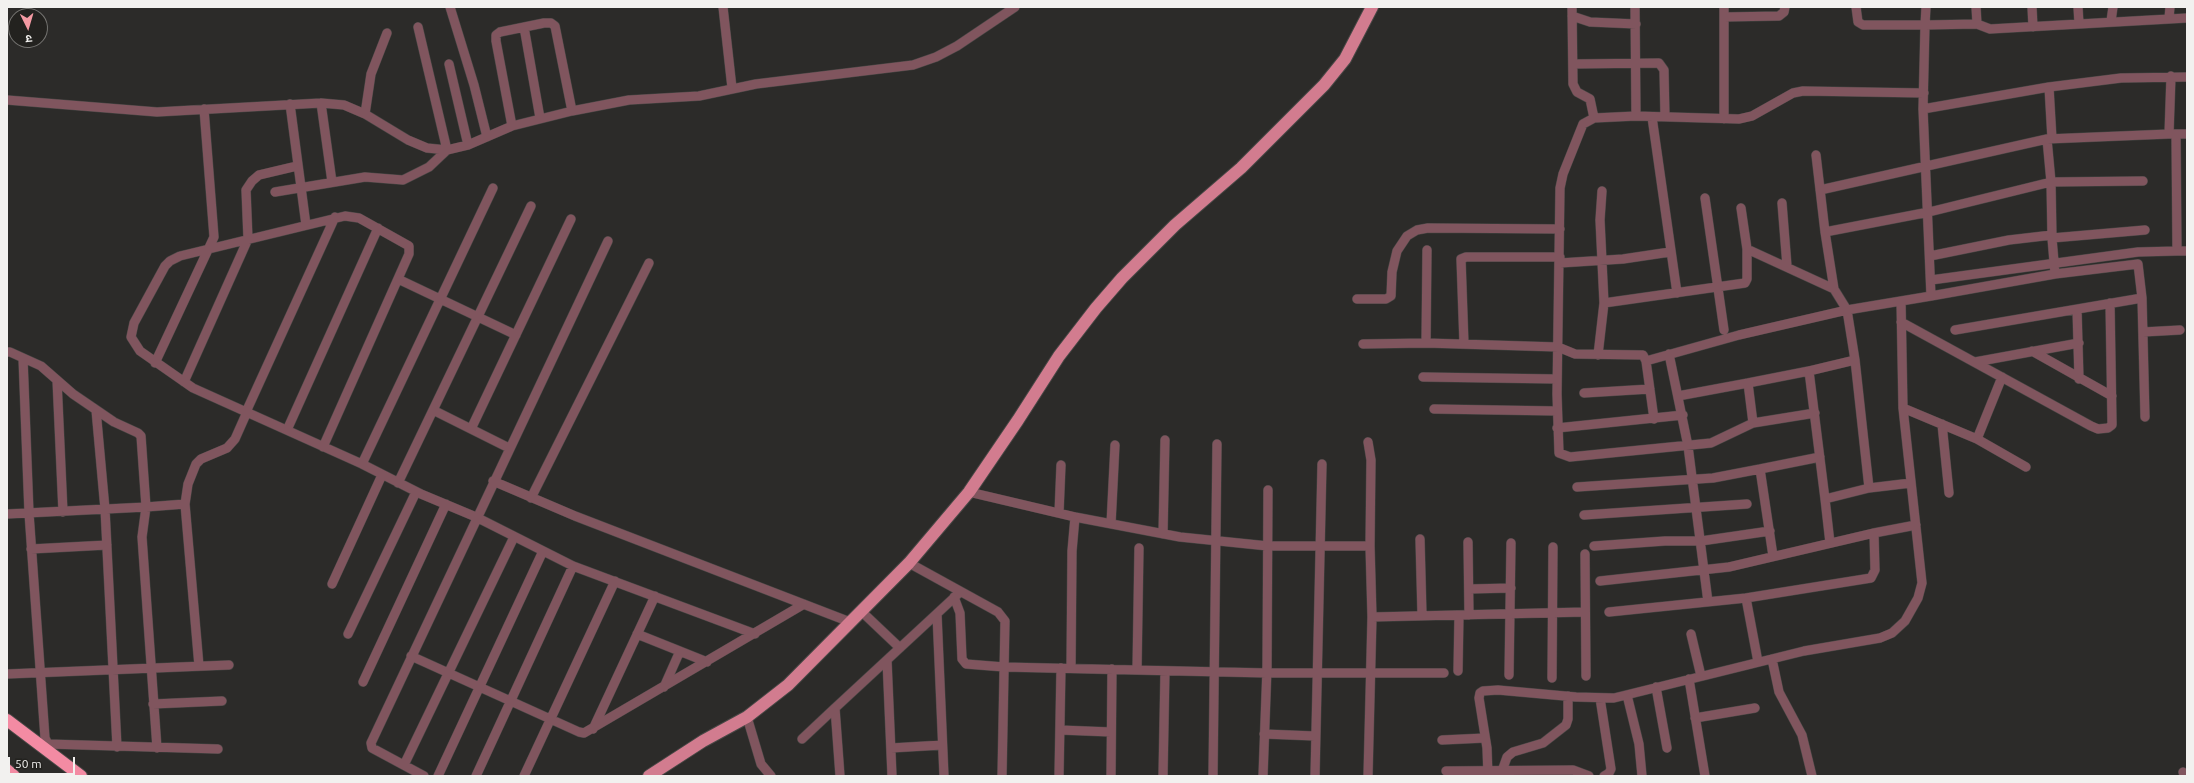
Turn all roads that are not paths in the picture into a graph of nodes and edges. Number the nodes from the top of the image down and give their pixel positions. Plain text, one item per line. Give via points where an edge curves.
1 (450, 7) edge
2 (723, 7) edge
3 (1015, 7) edge
4 (1372, 7) edge
5 (1636, 7) edge
6 (1724, 7) edge
7 (1784, 7) edge
8 (1856, 7) edge
9 (1926, 7) edge
10 (1976, 7) edge
11 (2032, 7) edge
12 (2078, 7) edge
13 (2113, 7) edge
14 (2170, 7) edge
15 (1572, 12) edge
16 (1724, 17) junction
17 (2169, 18) junction
18 (2187, 18) edge
19 (2111, 21) junction
20 (1636, 24) junction
21 (1977, 24) junction
22 (2079, 24) junction
23 (1925, 25) junction
24 (418, 27) dead end
25 (524, 27) junction
26 (2033, 27) junction
27 (387, 33) dead end
28 (1636, 62) junction
29 (449, 64) dead end
30 (1573, 64) junction
31 (2171, 76) junction
32 (2187, 77) edge
33 (2050, 87) junction
34 (732, 88) junction
35 (1924, 93) junction
36 (7, 100) edge
37 (321, 103) junction
38 (290, 104) junction
39 (1923, 109) junction
40 (204, 110) junction
41 (572, 111) junction
42 (365, 114) junction
43 (1636, 116) junction
44 (1652, 117) junction
45 (1665, 117) junction
46 (540, 118) junction
47 (1594, 118) junction
48 (1724, 119) junction
49 (512, 126) junction
50 (2172, 134) junction
51 (2187, 134) edge
52 (487, 137) junction
53 (2049, 139) junction
54 (468, 144) junction
55 (447, 150) junction
56 (1816, 155) dead end
57 (1926, 165) junction
58 (297, 166) junction
59 (2143, 181) dead end
60 (332, 182) junction
61 (2051, 182) junction
62 (301, 187) junction
63 (492, 188) dead end
64 (1820, 190) junction
65 (275, 192) dead end
66 (1602, 192) dead end
67 (1704, 198) dead end
68 (1782, 203) dead end
69 (531, 206) dead end
70 (1741, 208) dead end
71 (1928, 212) junction
72 (335, 217) junction
73 (571, 219) dead end
74 (306, 225) junction
75 (378, 228) junction
76 (1560, 229) junction
77 (2145, 230) dead end
78 (1825, 232) junction
79 (2052, 236) junction
80 (248, 239) junction
81 (608, 241) dead end
82 (210, 248) junction
83 (1747, 249) junction
84 (1427, 250) dead end
85 (2177, 251) junction
86 (2187, 251) edge
87 (1670, 252) junction
88 (2138, 252) junction
89 (1930, 256) junction
90 (1560, 260) junction
91 (1602, 261) junction
92 (649, 263) dead end
93 (2054, 263) junction
94 (2138, 264) junction
95 (1787, 266) junction
96 (2055, 274) junction
97 (398, 278) junction
98 (1931, 280) junction
99 (1717, 288) junction
100 (1834, 289) junction
101 (1677, 293) junction
102 (1931, 296) junction
103 (440, 298) junction
104 (2142, 298) junction
105 (1357, 300) dead end
106 (1901, 300) junction
107 (1604, 303) junction
108 (2110, 303) junction
109 (2078, 309) junction
110 (1847, 310) junction
111 (478, 317) junction
112 (1901, 322) junction
113 (1724, 330) dead end
114 (1955, 330) dead end
115 (2180, 330) dead end
116 (2143, 332) junction
117 (516, 334) junction
118 (1426, 343) junction
119 (2079, 343) junction
120 (1363, 344) dead end
121 (1464, 344) junction
122 (1558, 347) junction
123 (2032, 351) junction
124 (7, 352) edge
125 (1669, 354) junction
126 (1598, 355) junction
127 (23, 358) junction
128 (1855, 360) junction
129 (1646, 361) junction
130 (1975, 362) junction
131 (155, 363) junction
132 (1809, 371) junction
133 (1423, 377) dead end
134 (2002, 377) junction
135 (1557, 379) junction
136 (2079, 379) junction
137 (57, 380) junction
138 (184, 382) junction
139 (1748, 383) junction
140 (1650, 389) junction
141 (1584, 393) dead end
142 (1678, 396) junction
143 (2112, 396) junction
144 (1903, 408) junction
145 (1434, 409) dead end
146 (96, 410) junction
147 (434, 410) junction
148 (1556, 411) junction
149 (247, 412) junction
150 (1815, 413) junction
151 (1682, 416) junction
152 (2145, 417) dead end
153 (1654, 419) junction
154 (1753, 423) junction
155 (1942, 424) junction
156 (1557, 428) junction
157 (471, 429) junction
158 (287, 430) junction
159 (1976, 439) junction
160 (1165, 440) dead end
161 (1368, 442) dead end
162 (1217, 444) dead end
163 (1115, 445) dead end
164 (1688, 446) junction
165 (323, 447) junction
166 (509, 448) junction
167 (1820, 457) junction
168 (362, 464) junction
169 (1322, 464) dead end
170 (1061, 465) dead end
171 (2026, 467) dead end
172 (1760, 469) junction
173 (382, 475) junction
174 (1693, 480) junction
175 (493, 482) junction
176 (398, 483) junction
177 (1911, 483) junction
178 (1577, 487) dead end
179 (1869, 488) junction
180 (1268, 490) dead end
181 (416, 492) junction
182 (969, 492) junction
183 (1948, 493) dead end
184 (531, 498) junction
185 (1825, 499) junction
186 (185, 504) junction
187 (446, 504) junction
188 (1747, 504) dead end
189 (146, 507) junction
190 (1697, 507) junction
191 (105, 509) junction
192 (62, 512) junction
193 (29, 513) junction
194 (1058, 513) junction
195 (7, 514) edge
196 (1584, 515) dead end
197 (1075, 516) junction
198 (476, 517) junction
199 (1111, 524) junction
200 (1916, 526) junction
201 (1770, 531) junction
202 (1874, 533) junction
203 (1163, 534) junction
204 (514, 537) junction
205 (1420, 539) dead end
206 (1701, 541) junction
207 (1216, 542) junction
208 (1468, 542) dead end
209 (1511, 543) dead end
210 (1830, 543) junction
211 (107, 545) junction
212 (1268, 546) junction
213 (1318, 546) junction
214 (1370, 546) junction
215 (1594, 546) dead end
216 (1553, 547) dead end
217 (1139, 548) dead end
218 (31, 549) junction
219 (543, 551) junction
220 (1585, 554) dead end
221 (1773, 556) junction
222 (909, 563) junction
223 (573, 566) junction
224 (1704, 571) junction
225 (615, 581) junction
226 (1600, 581) dead end
227 (332, 584) dead end
228 (1511, 588) junction
229 (1469, 589) junction
230 (958, 594) junction
231 (655, 596) junction
232 (1746, 598) junction
233 (1708, 602) junction
234 (804, 604) junction
235 (861, 611) junction
236 (1586, 612) junction
237 (1609, 612) dead end
238 (937, 614) junction
239 (1552, 614) junction
240 (1422, 615) junction
241 (1459, 615) junction
242 (1469, 615) junction
243 (1510, 615) junction
244 (1372, 617) junction
245 (850, 622) junction
246 (348, 634) dead end
247 (637, 634) junction
248 (754, 634) junction
249 (1691, 634) dead end
250 (900, 648) junction
251 (680, 651) junction
252 (411, 656) junction
253 (1772, 658) junction
254 (888, 660) junction
255 (707, 662) junction
256 (1758, 662) junction
257 (229, 665) dead end
258 (199, 666) junction
259 (1004, 667) junction
260 (151, 668) junction
261 (1061, 668) junction
262 (1071, 668) junction
263 (1112, 669) junction
264 (113, 670) junction
265 (1137, 670) junction
266 (1165, 671) junction
267 (1458, 671) dead end
268 (1214, 672) junction
269 (40, 673) junction
270 (1267, 673) junction
271 (1444, 673) dead end
272 (7, 674) edge
273 (449, 674) junction
274 (1316, 674) junction
275 (1370, 674) junction
276 (1509, 675) dead end
277 (1586, 676) dead end
278 (1701, 676) junction
279 (1552, 678) dead end
280 (1689, 678) junction
281 (362, 682) dead end
282 (664, 687) junction
283 (1656, 687) junction
284 (481, 688) junction
285 (1627, 695) junction
286 (1568, 696) junction
287 (1600, 698) junction
288 (222, 701) dead end
289 (511, 701) junction
290 (153, 704) junction
291 (836, 708) junction
292 (1755, 708) dead end
293 (747, 717) junction
294 (550, 718) junction
295 (1695, 718) junction
296 (7, 720) edge
297 (593, 729) junction
298 (1060, 730) junction
299 (1111, 732) junction
300 (1264, 734) junction
301 (1315, 736) junction
302 (1485, 738) junction
303 (802, 739) dead end
304 (1442, 740) dead end
305 (942, 745) junction
306 (118, 747) junction
307 (157, 748) junction
308 (891, 748) junction
309 (1667, 748) dead end
310 (218, 749) dead end
311 (404, 765) junction
312 (7, 770) edge
313 (1446, 771) dead end
314 (1502, 771) junction
315 (1488, 774) edge
316 (14, 776) edge
317 (80, 776) edge
318 (424, 776) edge
319 (438, 776) edge
320 (476, 776) edge
321 (524, 776) edge
322 (648, 776) edge
323 (772, 776) edge
324 (840, 776) edge
325 (892, 776) edge
326 (944, 776) edge
327 (1002, 776) edge
328 (1059, 776) edge
329 (1111, 776) edge
330 (1163, 776) edge
331 (1214, 776) edge
332 (1263, 776) edge
333 (1315, 776) edge
334 (1368, 776) edge
335 (1589, 776) edge
336 (1604, 776) edge
337 (1642, 776) edge
338 (1705, 776) edge
339 (1812, 776) edge

1 - 52 street
2 - 34 street
3 - 34 street via 957,46 913,65
4 - 182 main road via 1345,59 1324,85 1241,168 1175,225 1096,308 1059,356
5 - 20 street
6 - 16 street
7 - 16 street via 1784,12 1779,16
8 - 23 street via 1858,22 1862,25
9 - 23 street
10 - 21 street
11 - 26 street
12 - 22 street
13 - 19 street
14 - 17 street
15 - 20 street via 1590,22
15 - 30 street
16 - 48 street
17 - 18 street
17 - 19 street
19 - 22 street
20 - 28 street
21 - 23 street
21 - 26 street via 1990,29
22 - 26 street
23 - 35 street
24 - 55 street
25 - 41 street via 544,22 555,26
25 - 46 street
25 - 49 street via 496,35
27 - 42 street via 371,74
28 - 30 street
28 - 43 street
28 - 45 street via 1654,62 1662,66
29 - 54 street
30 - 47 street via 1575,89 1590,99
31 - 32 street
31 - 33 street via 2120,78
31 - 50 street
33 - 39 street
33 - 53 street
34 - 41 street via 699,96 629,100
35 - 39 street
35 - 48 street via 1803,91 1793,93 1752,116
36 - 40 street via 142,111
37 - 38 street
37 - 42 street via 344,106
37 - 60 street
38 - 40 street
38 - 58 street
39 - 57 street
40 - 82 street via 214,226
41 - 46 street
42 - 55 street via 408,140 427,148
43 - 44 street
43 - 47 street
44 - 45 street
44 - 87 street
45 - 48 street
46 - 49 street
47 - 76 street via 1583,124 1565,165 1560,188
49 - 52 street
50 - 51 street
50 - 53 street
50 - 85 street
52 - 54 street
53 - 57 street
53 - 61 street
54 - 55 street
55 - 60 street via 429,167 403,180 365,177
56 - 64 street
57 - 64 street
57 - 71 street
58 - 62 street
58 - 80 street via 259,175 252,181 246,190
59 - 61 street
60 - 62 street
61 - 71 street
61 - 79 street
62 - 65 street
62 - 74 street
63 - 103 street
64 - 78 street
66 - 91 street
67 - 99 street
68 - 95 street
69 - 111 street
70 - 83 street
71 - 78 street
71 - 89 street
72 - 74 street
72 - 75 street via 359,218
72 - 149 street
73 - 117 street
74 - 80 street
75 - 97 street via 409,246 409,254
75 - 158 street
76 - 90 street
76 - 105 street via 1417,230 1407,236 1397,251 1392,272 1391,296 1386,299
77 - 79 street
78 - 100 street
79 - 89 street via 2009,240
79 - 93 street
80 - 82 street
80 - 138 street
81 - 166 street
82 - 131 street
82 - 131 street via 170,261 134,323 131,333 133,342
83 - 95 street
83 - 99 street via 1745,283
84 - 118 street
85 - 86 street
85 - 88 street
87 - 91 street
87 - 101 street
88 - 93 street
88 - 94 street
89 - 98 street
90 - 91 street
90 - 121 street via 1466,257 1461,259
90 - 122 street
91 - 107 street
92 - 184 street
93 - 96 street
93 - 98 street
94 - 96 street
94 - 104 street
95 - 100 street
96 - 102 street
97 - 103 street
97 - 165 street
98 - 102 street
99 - 101 street
99 - 113 street
100 - 110 street
101 - 107 street
102 - 106 street
103 - 111 street
103 - 168 street
104 - 108 street
104 - 116 street
106 - 110 street
106 - 112 street
107 - 126 street
108 - 109 street
108 - 143 street
109 - 114 street
109 - 119 street
110 - 125 street
110 - 128 street
111 - 117 street
111 - 147 street
112 - 130 street
112 - 144 street
115 - 116 street
116 - 152 street
117 - 157 street
118 - 120 street
118 - 121 street
119 - 123 street
119 - 136 street
121 - 122 street
122 - 126 street via 1575,354
122 - 135 street
123 - 130 street
123 - 136 street
124 - 127 street
125 - 129 street
125 - 142 street
126 - 129 street via 1640,355 1645,357
127 - 137 street via 41,366
127 - 193 street
128 - 132 street
128 - 179 street
129 - 140 street
130 - 134 street
131 - 138 street
132 - 139 street
132 - 150 street
133 - 135 street
134 - 143 street via 2098,429 2112,426
134 - 159 street
135 - 148 street
136 - 143 street
137 - 146 street
137 - 192 street
138 - 149 street
139 - 142 street
139 - 154 street
140 - 141 street
140 - 153 street
142 - 151 street
144 - 155 street
144 - 177 street
145 - 148 street
146 - 189 street via 141,436
146 - 191 street
147 - 157 street
147 - 176 street
148 - 156 street
149 - 158 street
149 - 186 street via 235,439 227,448 201,458 196,464 188,484
150 - 154 street
150 - 167 street
151 - 153 street
151 - 164 street
153 - 156 street
154 - 164 street via 1717,442
155 - 159 street
155 - 183 street
156 - 164 street via 1559,453 1570,457
157 - 166 street
158 - 165 street
159 - 171 street
160 - 203 street
161 - 214 street via 1371,460
162 - 207 street
163 - 199 street
164 - 174 street
165 - 168 street
166 - 175 street
167 - 172 street
167 - 185 street
168 - 173 street
169 - 213 street
170 - 194 street
172 - 174 street
172 - 201 street
173 - 176 street
173 - 227 street
174 - 178 street
174 - 190 street
175 - 184 street
175 - 198 street
176 - 181 street
177 - 179 street
177 - 200 street
179 - 185 street
180 - 212 street
181 - 187 street
181 - 246 street
182 - 194 street
182 - 222 main road
184 - 234 street
185 - 210 street
186 - 189 street
186 - 258 street
187 - 198 street
187 - 281 street
188 - 190 street
189 - 191 street
189 - 260 street via 142,537
190 - 196 street
190 - 206 street
191 - 192 street
191 - 211 street
192 - 193 street
193 - 195 street
193 - 218 street
194 - 197 street
197 - 199 street
197 - 262 street via 1072,550
198 - 204 street
198 - 252 street
199 - 203 street
200 - 202 street
200 - 253 street via 1922,584 1918,598 1905,621 1892,633 1880,638
201 - 206 street
201 - 221 street
202 - 210 street
202 - 232 street via 1875,570 1871,578
203 - 207 street
204 - 219 street
204 - 273 street
205 - 240 street
206 - 215 street
206 - 224 street
207 - 212 street
207 - 268 street
208 - 229 street
209 - 228 street
210 - 221 street
211 - 218 street
211 - 264 street
212 - 213 street
212 - 270 street
213 - 214 street
213 - 274 street
214 - 244 street
216 - 239 street
217 - 265 street
218 - 269 street
219 - 223 street
219 - 284 street
220 - 236 street
221 - 224 street
222 - 230 street
222 - 235 main road
223 - 225 street
223 - 289 street
224 - 226 street
224 - 233 street
225 - 231 street
225 - 294 street
228 - 229 street
228 - 243 street
229 - 242 street
230 - 238 street
230 - 259 street via 998,612 1005,621
230 - 259 street via 964,662
231 - 247 street
231 - 248 street
232 - 233 street
232 - 256 street
233 - 237 street
234 - 245 street
234 - 248 street
235 - 245 main road
235 - 250 street
236 - 239 street
236 - 277 street
238 - 250 street
238 - 305 street
239 - 243 street
239 - 279 street
240 - 241 street
240 - 244 street
241 - 242 street
241 - 267 street
242 - 243 street
243 - 276 street
244 - 275 street
245 - 293 main road via 788,685
247 - 251 street
247 - 297 street
248 - 255 street
249 - 278 street
250 - 254 street
251 - 255 street
251 - 282 street
252 - 273 street
252 - 311 street via 370,746
253 - 256 street
253 - 339 street via 1779,692 1802,735
254 - 291 street
254 - 308 street
255 - 282 street
256 - 278 street
257 - 258 street
258 - 260 street
259 - 261 street
259 - 327 street
260 - 264 street
260 - 290 street
261 - 262 street
261 - 298 street
262 - 263 street
263 - 265 street
263 - 299 street
264 - 269 street
264 - 306 street
265 - 266 street
266 - 268 street
266 - 330 street
268 - 270 street
268 - 331 street
269 - 272 street
269 - 306 street via 45,738 48,744
270 - 274 street
270 - 300 street
271 - 275 street
273 - 284 street
273 - 311 street
274 - 275 street
274 - 301 street
275 - 334 street
278 - 280 street
280 - 283 street
280 - 295 street
282 - 297 street
283 - 285 street
283 - 309 street
284 - 289 street
284 - 319 street
285 - 287 street
285 - 337 street via 1639,744
286 - 287 street
286 - 302 street via 1483,691 1479,698
286 - 314 street via 1566,725 1543,743 1513,752 1507,757
287 - 336 street via 1611,769
288 - 290 street
289 - 294 street
289 - 320 street
290 - 307 street
291 - 303 street
291 - 324 street
292 - 295 street
293 - 322 main road
293 - 323 street via 761,764
294 - 297 street via 579,732
294 - 321 street
295 - 338 street
296 - 317 highway
298 - 299 street
298 - 328 street
299 - 329 street
300 - 301 street
300 - 332 street
301 - 333 street
302 - 304 street
302 - 315 street
305 - 308 street
305 - 326 street
306 - 307 street
307 - 310 street
308 - 325 street
311 - 318 street
312 - 316 highway
313 - 315 street
314 - 315 street
314 - 335 street via 1573,770

